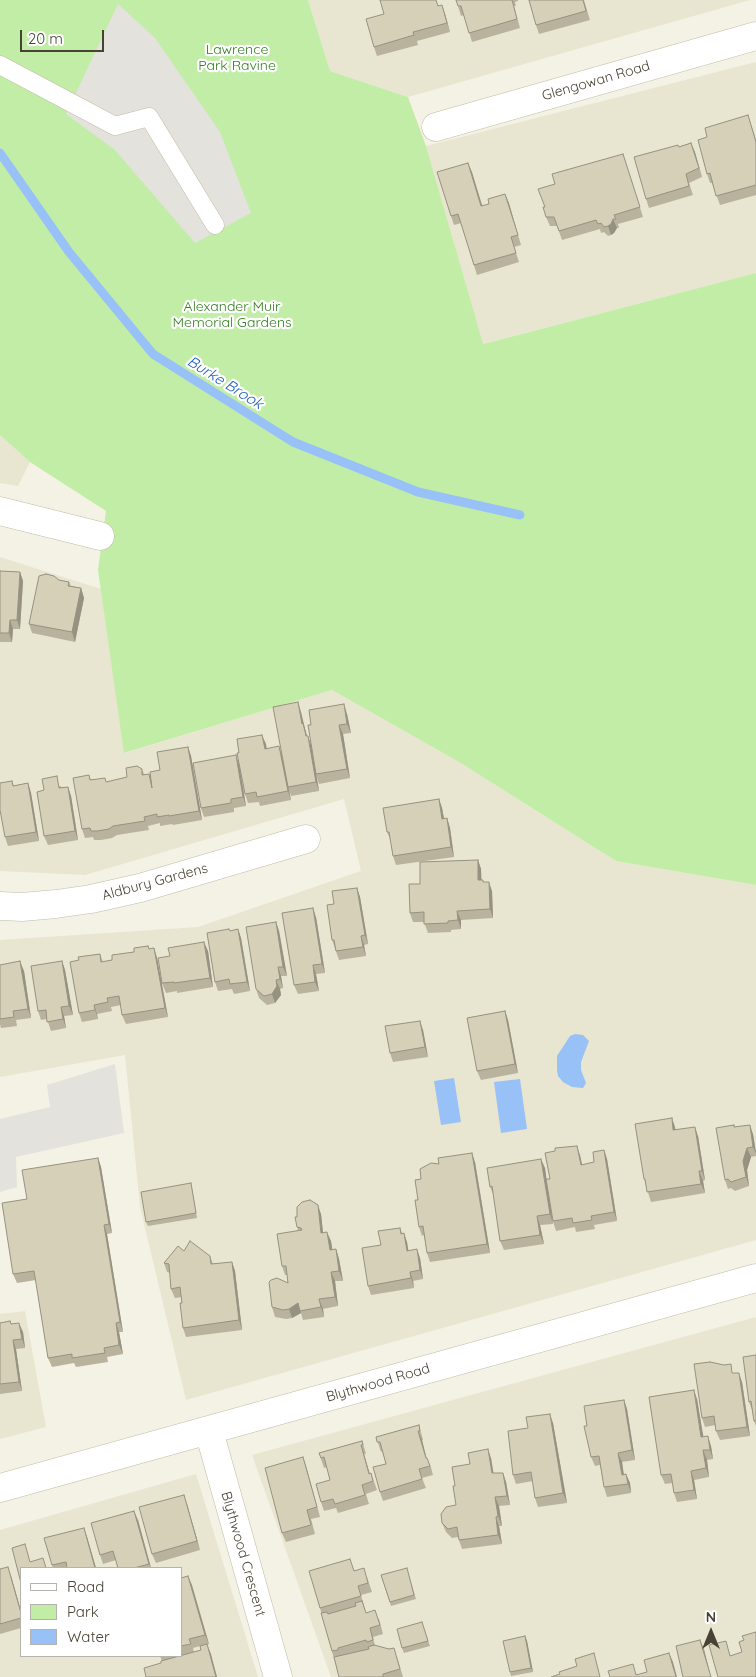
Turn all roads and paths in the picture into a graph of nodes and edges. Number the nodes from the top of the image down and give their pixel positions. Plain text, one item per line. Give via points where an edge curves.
1 (756, 36) edge
2 (0, 65) edge
3 (436, 127) dead end
4 (215, 224) dead end
5 (0, 511) edge
6 (100, 536) dead end
7 (306, 839) dead end
8 (0, 906) edge
9 (756, 1278) edge
10 (208, 1431) junction
11 (0, 1488) edge
12 (278, 1677) edge

1 - 3 street, Glengowan Road
2 - 4 lane via 115,126 148,117
5 - 6 street
7 - 8 street, Aldbury Gardens via 140,888 91,899 22,907
9 - 10 street, Blythwood Road
10 - 11 street, Blythwood Road
10 - 12 street, Blythwood Crescent

